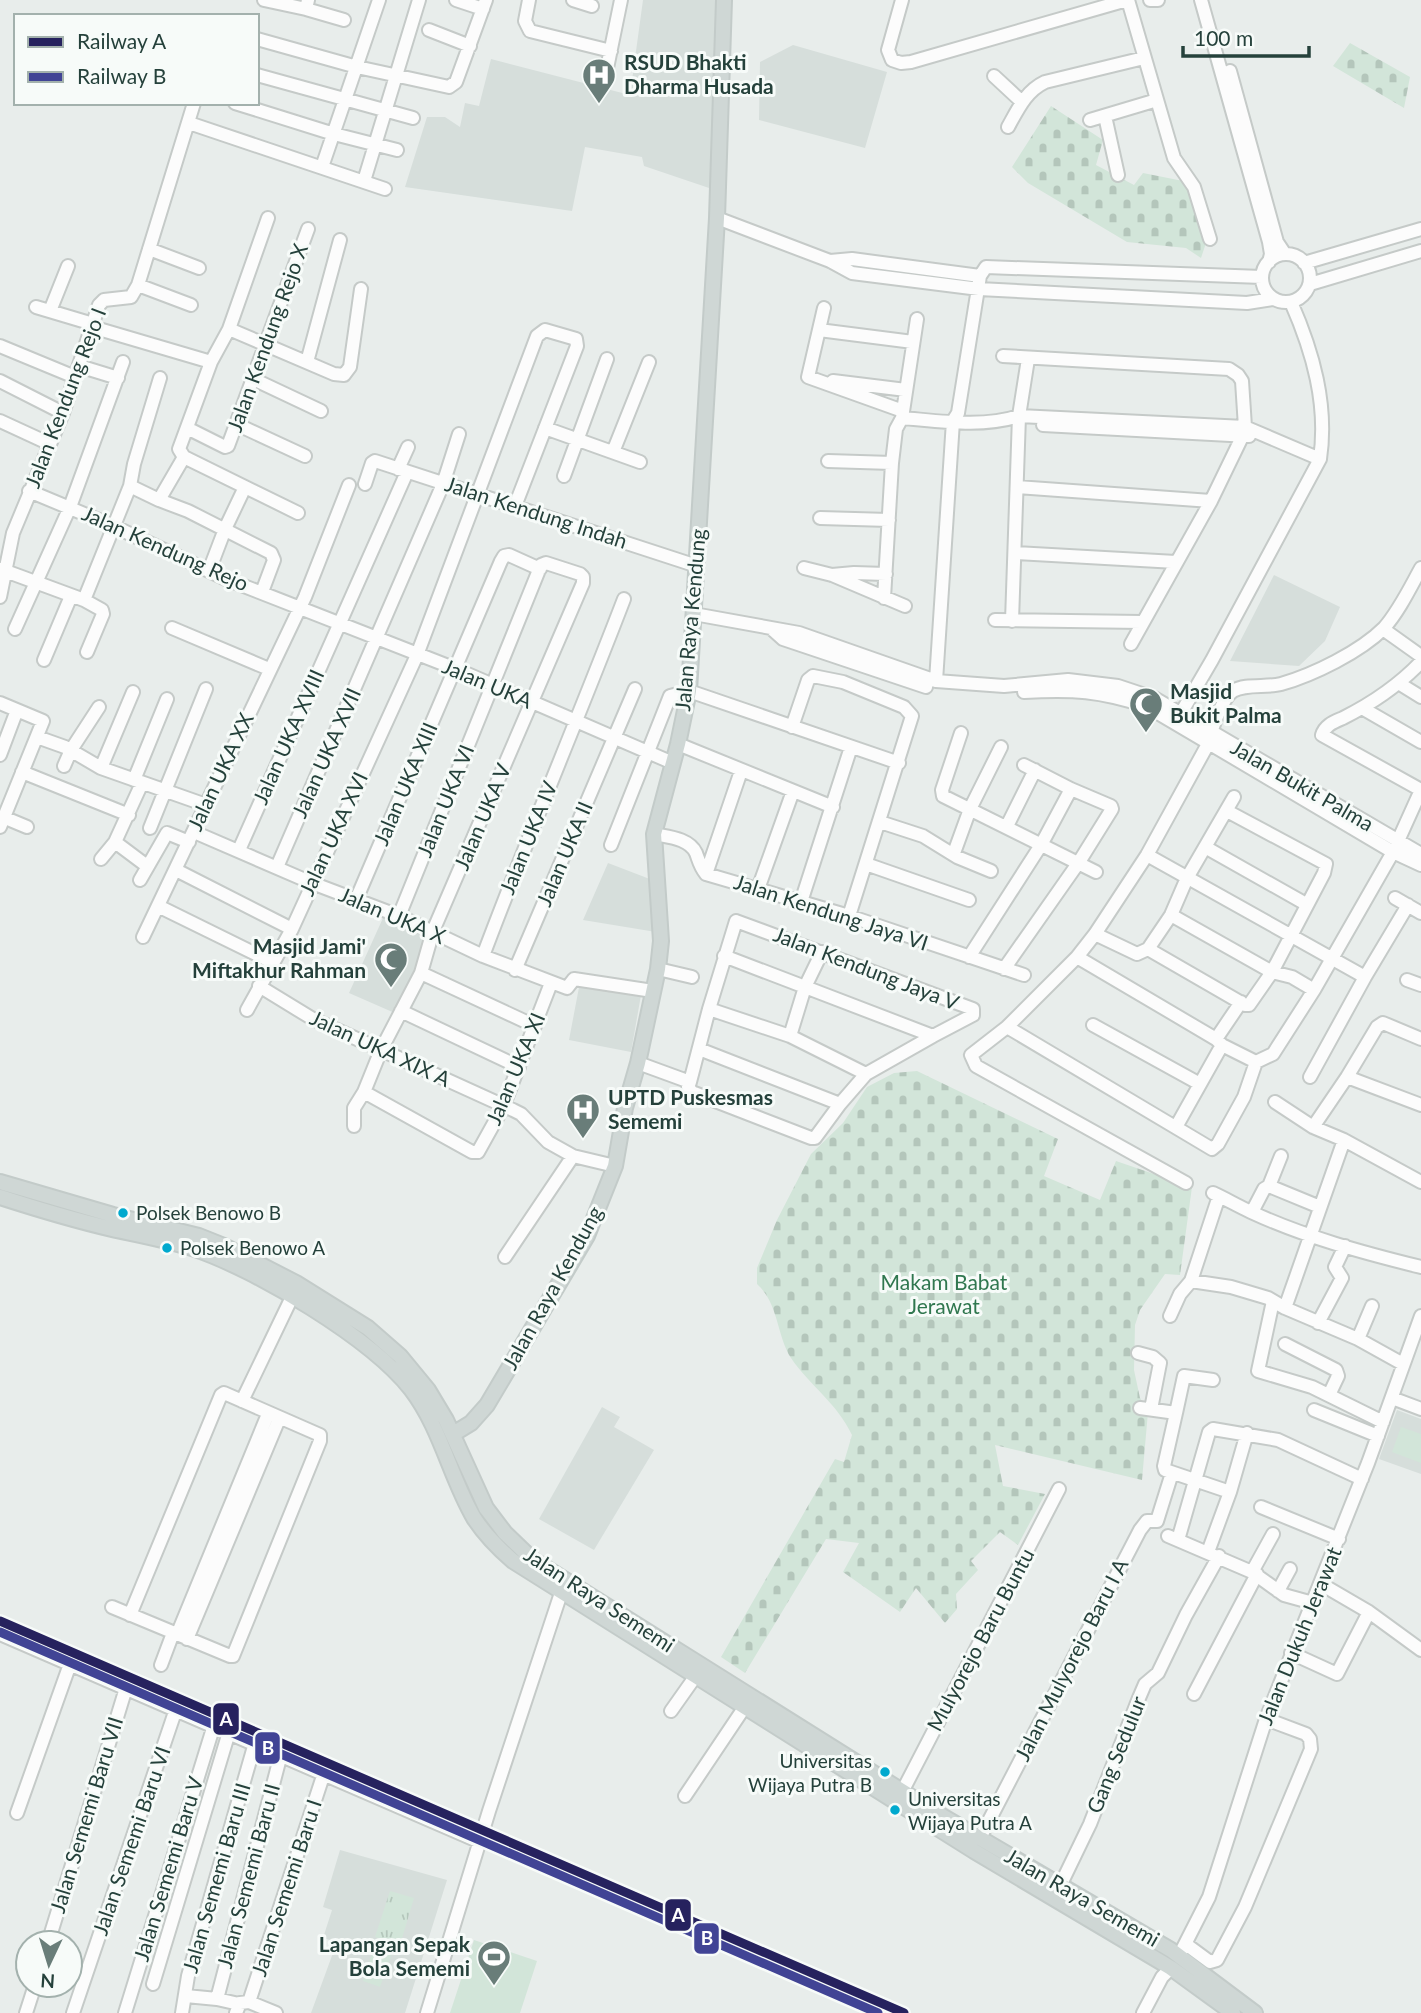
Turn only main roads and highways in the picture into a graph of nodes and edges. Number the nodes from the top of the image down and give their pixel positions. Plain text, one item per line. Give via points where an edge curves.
1 (724, 0) edge
2 (0, 1182) edge
3 (0, 1197) edge
4 (249, 1266) junction
5 (453, 1434) junction
6 (724, 1688) junction
7 (821, 1747) junction
8 (1181, 1953) junction
9 (1233, 2013) edge
10 (1255, 2013) edge

1 - 5 main road, Jalan Raya Kendung via 717,218 688,693 654,834 662,941 659,969 615,1166 587,1236 487,1405
2 - 4 main road, Jalan Raya Sememi via 199,1236
3 - 4 main road, Jalan Raya Sememi
4 - 5 main road, Jalan Raya Sememi via 296,1283 368,1328 418,1376
4 - 6 main road, Jalan Raya Sememi via 366,1346 411,1389 434,1425 484,1533 513,1562 695,1677
5 - 6 main road, Jalan Raya Sememi via 486,1508 523,1551
6 - 7 main road, Jalan Raya Sememi
6 - 7 main road, Jalan Raya Sememi via 744,1708
7 - 8 main road, Jalan Raya Sememi via 904,1787
7 - 8 main road, Jalan Raya Sememi via 974,1851
8 - 9 main road
8 - 10 main road

